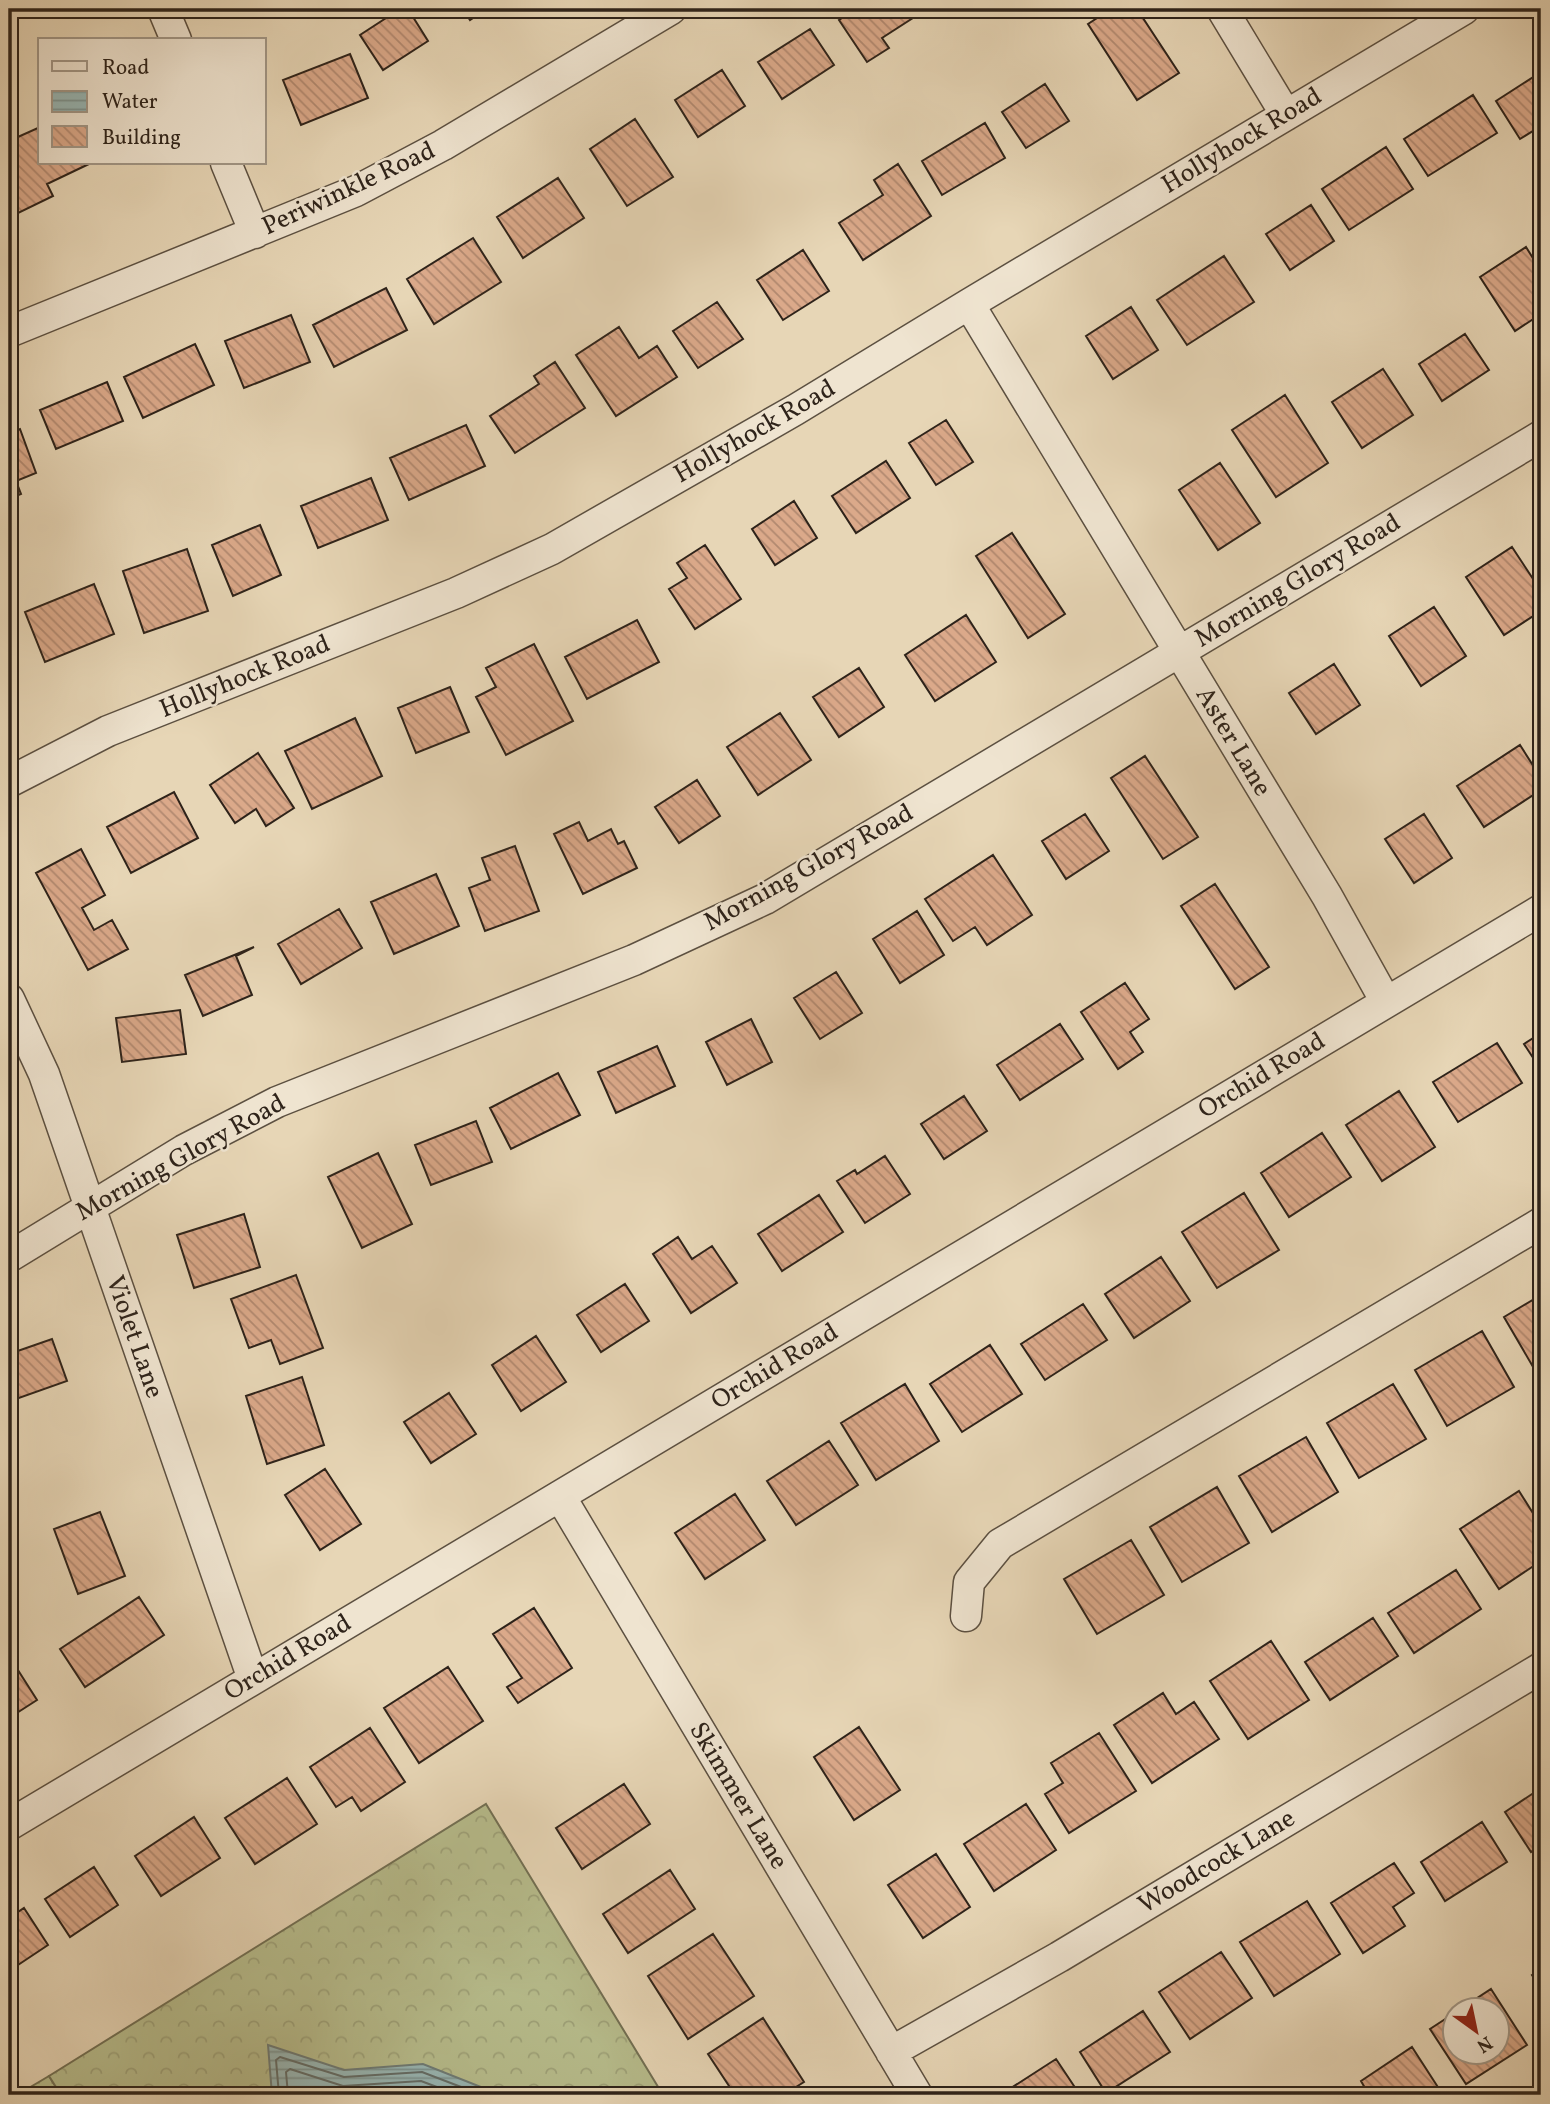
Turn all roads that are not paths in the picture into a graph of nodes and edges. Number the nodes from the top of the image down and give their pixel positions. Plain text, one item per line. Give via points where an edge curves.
1 (163, 9) edge
2 (671, 9) edge
3 (1222, 9) edge
4 (1464, 9) edge
5 (175, 38) edge
6 (1286, 115) junction
7 (226, 164) edge
8 (255, 233) junction
9 (969, 304) junction
10 (9, 332) edge
11 (1541, 436) edge
12 (1178, 652) junction
13 (9, 782) edge
14 (1541, 910) edge
15 (9, 999) edge
16 (1386, 1002) junction
17 (89, 1208) junction
18 (1541, 1223) edge
19 (9, 1257) edge
20 (560, 1496) junction
21 (966, 1616) dead end
22 (1541, 1668) edge
23 (253, 1679) junction
24 (9, 1825) edge
25 (891, 2052) junction
26 (917, 2095) edge

1 - 5 street
2 - 8 street, Periwinkle Road via 432,151 356,191
3 - 6 street
4 - 6 street, Hollyhock Road
6 - 9 street, Hollyhock Road
7 - 8 street
8 - 10 street, Periwinkle Road
9 - 12 street, Aster Lane
9 - 13 street, Hollyhock Road via 552,549 456,593 108,731
11 - 12 street, Morning Glory Road
12 - 16 street, Aster Lane
12 - 17 street, Morning Glory Road via 765,899 634,960 277,1102 184,1150
14 - 16 street, Orchid Road
15 - 17 street, Violet Lane via 44,1074
16 - 20 street, Orchid Road
17 - 19 street, Morning Glory Road
17 - 23 street, Violet Lane
18 - 21 street via 1000,1545 969,1582
20 - 23 street, Orchid Road
20 - 25 street, Skimmer Lane
22 - 25 street, Woodcock Lane via 1059,1957
23 - 24 street, Orchid Road
25 - 26 street, Skimmer Lane

